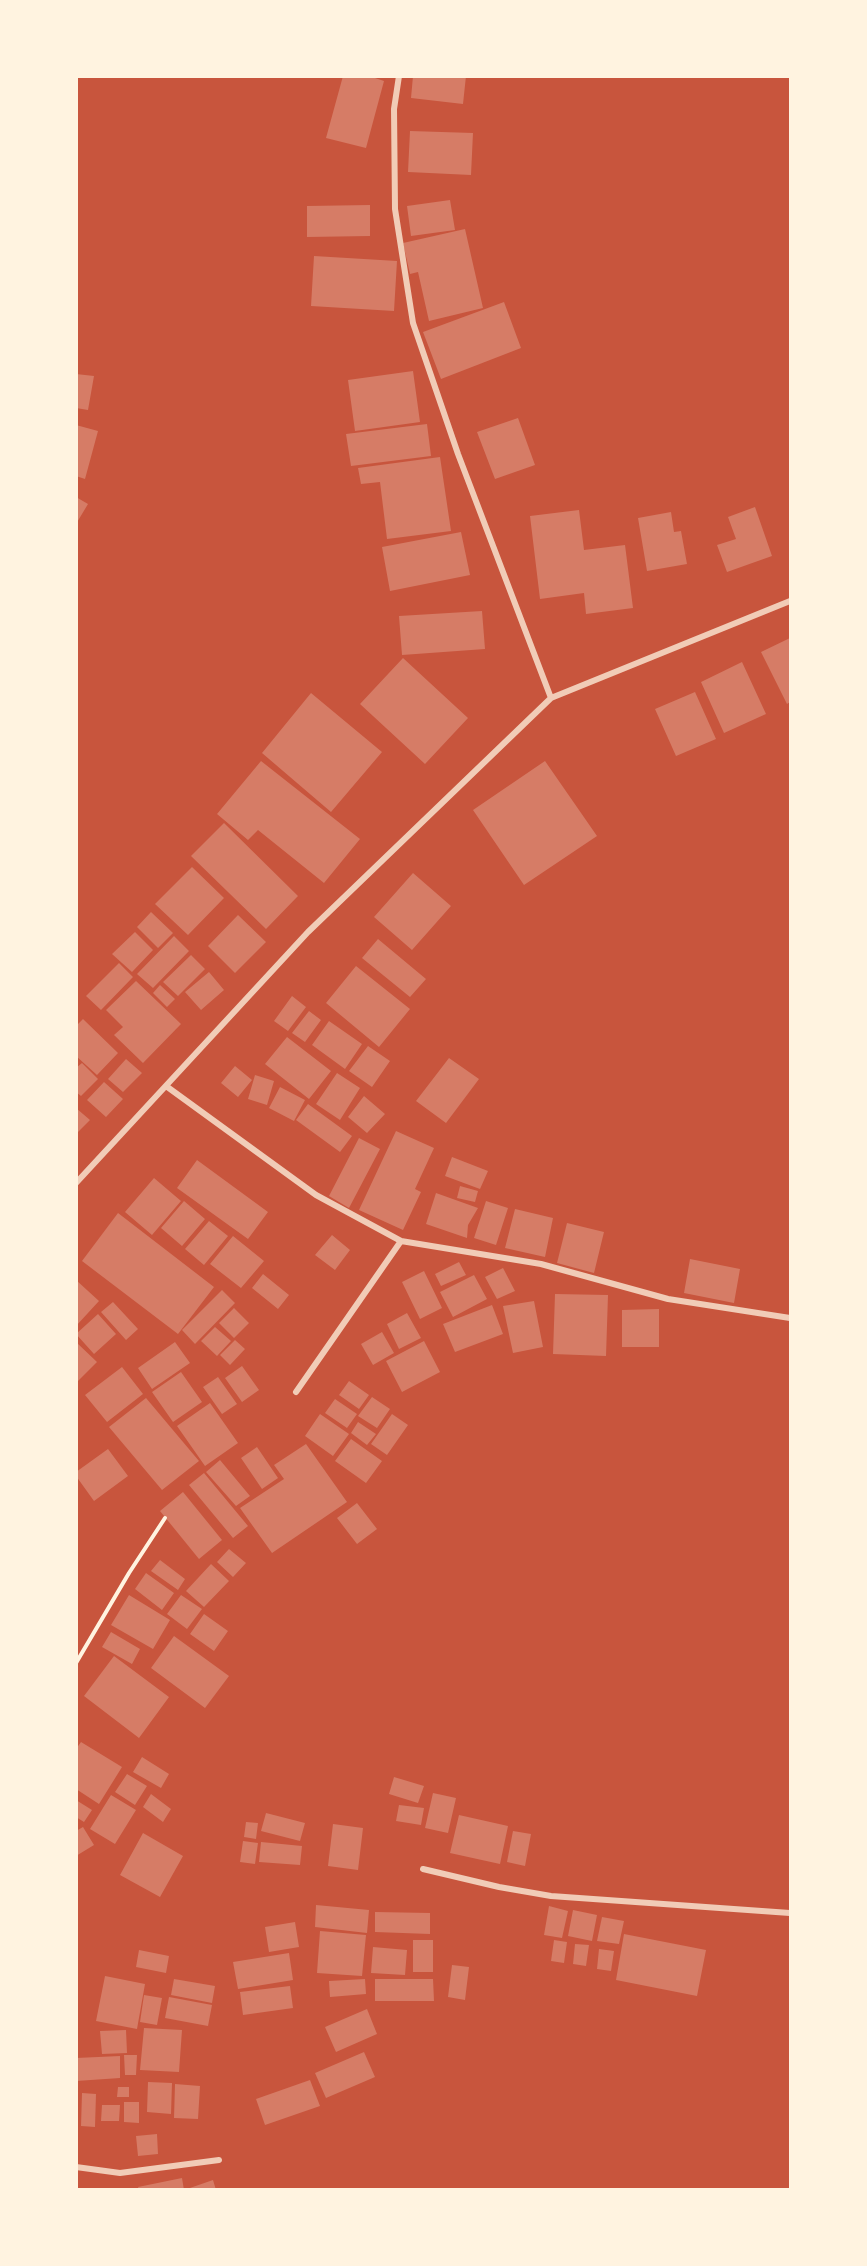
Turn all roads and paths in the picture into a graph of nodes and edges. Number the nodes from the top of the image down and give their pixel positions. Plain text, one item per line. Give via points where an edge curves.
1 (399, 76) edge
2 (790, 601) edge
3 (551, 698) junction
4 (166, 1086) junction
5 (76, 1183) edge
6 (401, 1241) junction
7 (790, 1318) edge
8 (296, 1392) dead end
9 (165, 1518) dead end
10 (76, 1663) edge
11 (423, 1869) dead end
12 (790, 1913) edge
13 (219, 2160) dead end
14 (76, 2167) edge

1 - 3 street via 394,109 395,209 413,323 458,454
2 - 3 street
3 - 4 street via 308,932
4 - 5 street
4 - 6 street via 316,1195
6 - 7 street via 541,1264 668,1299
6 - 8 street
9 - 10 path
11 - 12 street via 551,1896
13 - 14 street via 120,2173

